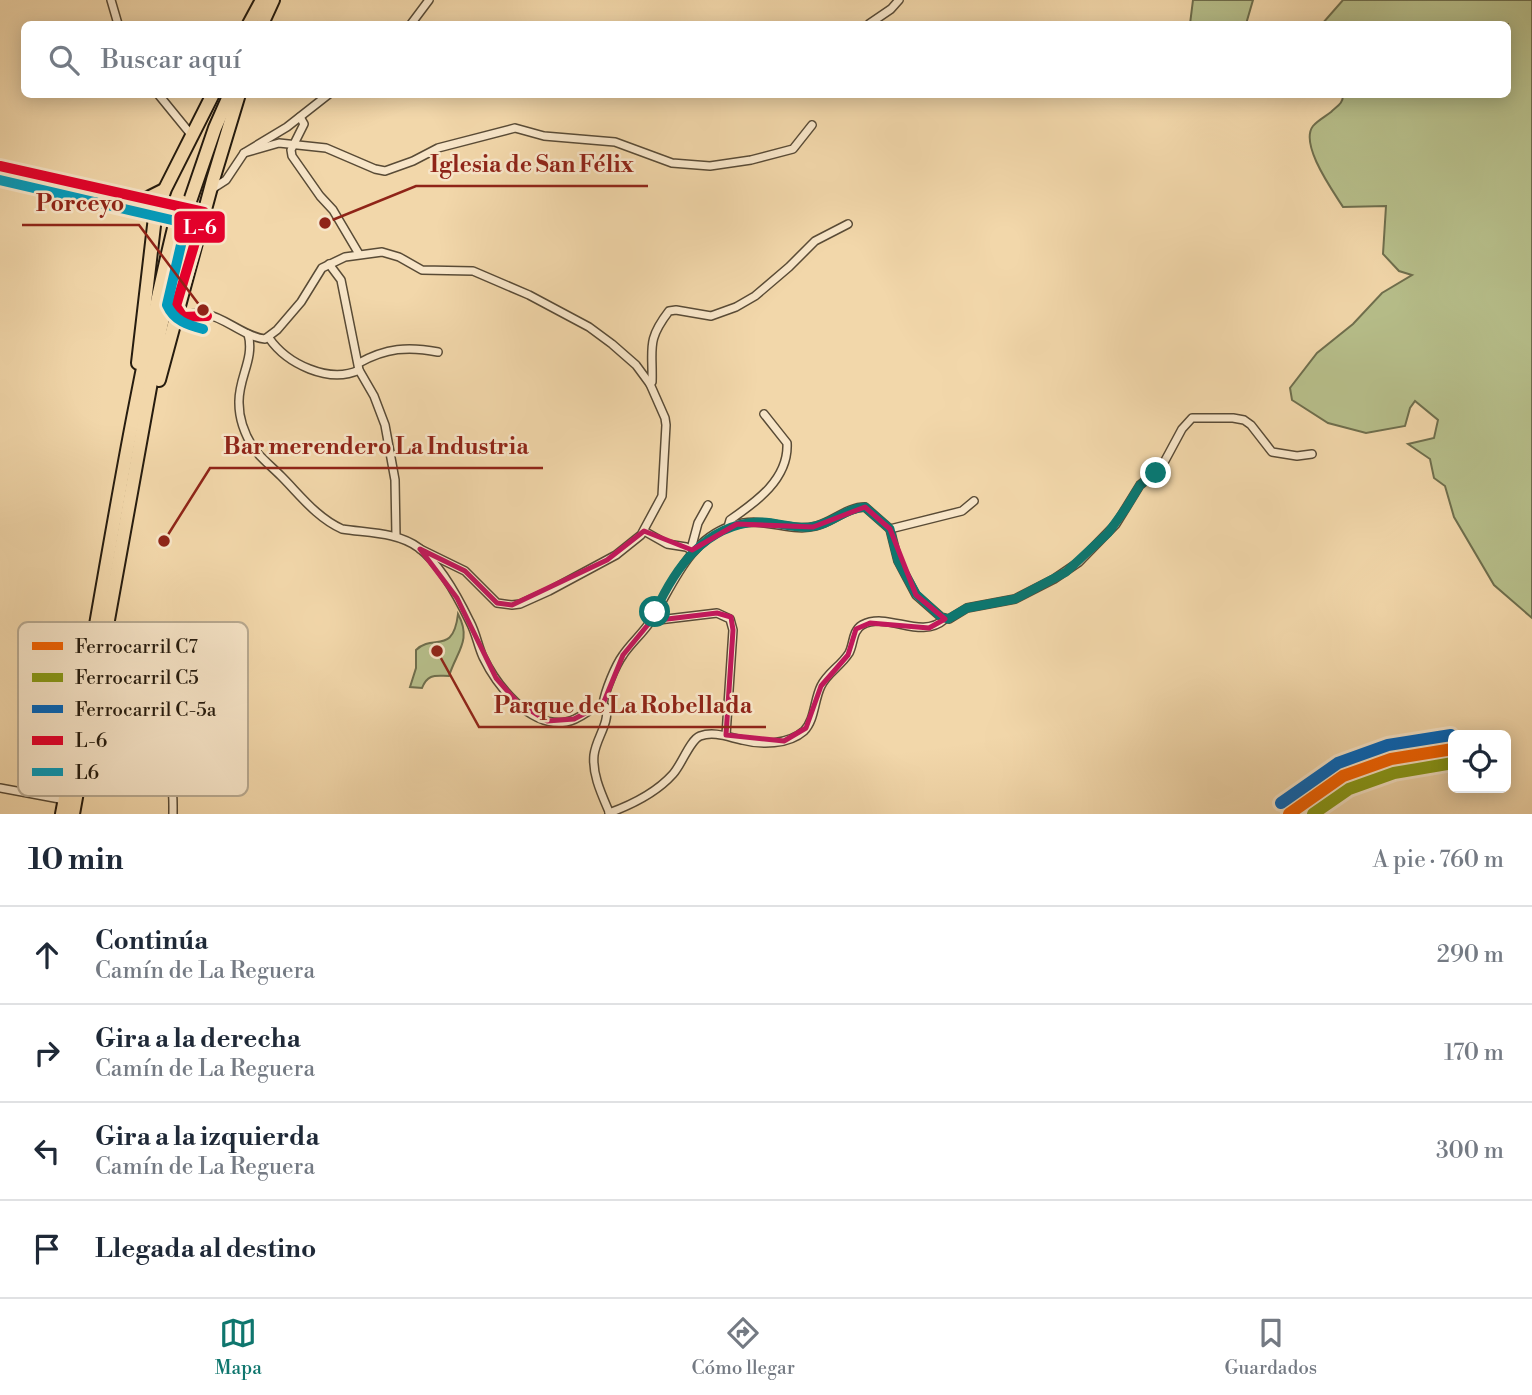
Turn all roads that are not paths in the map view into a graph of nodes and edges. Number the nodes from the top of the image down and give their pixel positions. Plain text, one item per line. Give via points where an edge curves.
1 (111, 0) edge
2 (263, 0) edge
3 (273, 0) edge
4 (429, 0) edge
5 (899, 0) edge
6 (117, 21) edge
7 (252, 21) edge
8 (264, 21) edge
9 (413, 21) edge
10 (873, 21) edge
11 (161, 98) edge
12 (211, 98) edge
13 (221, 98) edge
14 (228, 98) edge
15 (238, 98) edge
16 (324, 98) edge
17 (300, 117) junction
18 (812, 125) dead end
19 (192, 133) junction
20 (294, 145) junction
21 (244, 153) junction
22 (0, 166) edge
23 (211, 186) junction
24 (164, 189) junction
25 (145, 200) junction
26 (185, 202) junction
27 (159, 208) junction
28 (204, 212) junction
29 (848, 224) dead end
30 (359, 254) junction
31 (329, 264) junction
32 (179, 310) junction
33 (197, 314) junction
34 (248, 334) junction
35 (269, 338) junction
36 (438, 352) dead end
37 (359, 366) junction
38 (650, 384) junction
39 (764, 414) dead end
40 (138, 430) junction
41 (1312, 454) dead end
42 (974, 500) dead end
43 (708, 505) dead end
44 (728, 527) junction
45 (890, 529) junction
46 (644, 531) junction
47 (396, 536) junction
48 (420, 549) junction
49 (692, 550) junction
50 (945, 619) junction
51 (650, 621) junction
52 (100, 622) edge
53 (106, 622) edge
54 (603, 704) junction
55 (726, 735) junction
56 (0, 788) edge
57 (18, 791) edge
58 (43, 796) edge
59 (66, 796) edge
60 (76, 796) edge
61 (173, 796) edge
62 (65, 800) junction
63 (609, 813) edge
64 (62, 814) edge
65 (73, 814) edge
66 (173, 814) edge

1 - 6 street
2 - 7 highway
3 - 8 highway
4 - 9 street
5 - 10 street
11 - 19 street
12 - 19 highway
13 - 26 highway
14 - 26 highway
15 - 23 highway
16 - 17 street
17 - 20 street via 304,124
17 - 21 street
18 - 20 street via 793,149 710,166 672,163 615,142 544,136 523,128 438,148 385,171 326,148
19 - 24 highway
20 - 21 street via 270,145
20 - 30 street via 291,153 298,166 333,210
21 - 23 street
22 - 25 street
23 - 28 highway
24 - 25 highway
24 - 27 highway
25 - 27 highway
26 - 40 highway, bridge via 162,276
27 - 28 street
27 - 40 highway via 133,403
28 - 32 highway via 211,215 211,221 198,235
29 - 38 street via 815,241 755,296 736,307 711,316 669,311 651,341
30 - 31 street
30 - 38 street via 390,254 422,270 473,271 516,288 589,327 636,365
31 - 35 street
31 - 37 street via 341,280
32 - 33 street
32 - 33 street
32 - 40 highway
33 - 34 street via 228,322
34 - 35 street
34 - 47 street via 250,357 239,402 253,447 327,521 342,529
35 - 37 street via 316,372 344,375
36 - 37 street via 388,351
37 - 47 street via 388,436
38 - 46 street via 666,425 662,496
39 - 44 street via 787,443 782,470 772,486 730,520
40 - 52 highway
40 - 53 highway
41 - 50 street via 1272,452 1244,420 1192,418 1161,468 1140,485 1116,524 1079,562 1015,599 967,608
42 - 45 street via 962,511
43 - 49 street
44 - 45 street via 758,522 813,527 865,507
44 - 49 street
45 - 50 street via 906,580 921,601
46 - 48 street via 607,560 512,606 497,603 465,571
46 - 49 street via 667,544
47 - 48 street
48 - 54 street via 463,607 492,672 517,702 534,715 556,722 574,719
49 - 51 street
50 - 55 street via 929,628 870,622 859,627 848,655 821,686 808,724 798,734 765,743
51 - 54 street via 623,655
51 - 55 street via 717,613 730,619
54 - 63 street via 607,717 594,764
55 - 63 street via 697,737 664,783
56 - 57 street
58 - 62 street
59 - 62 highway
60 - 65 highway
61 - 66 street
62 - 64 highway

